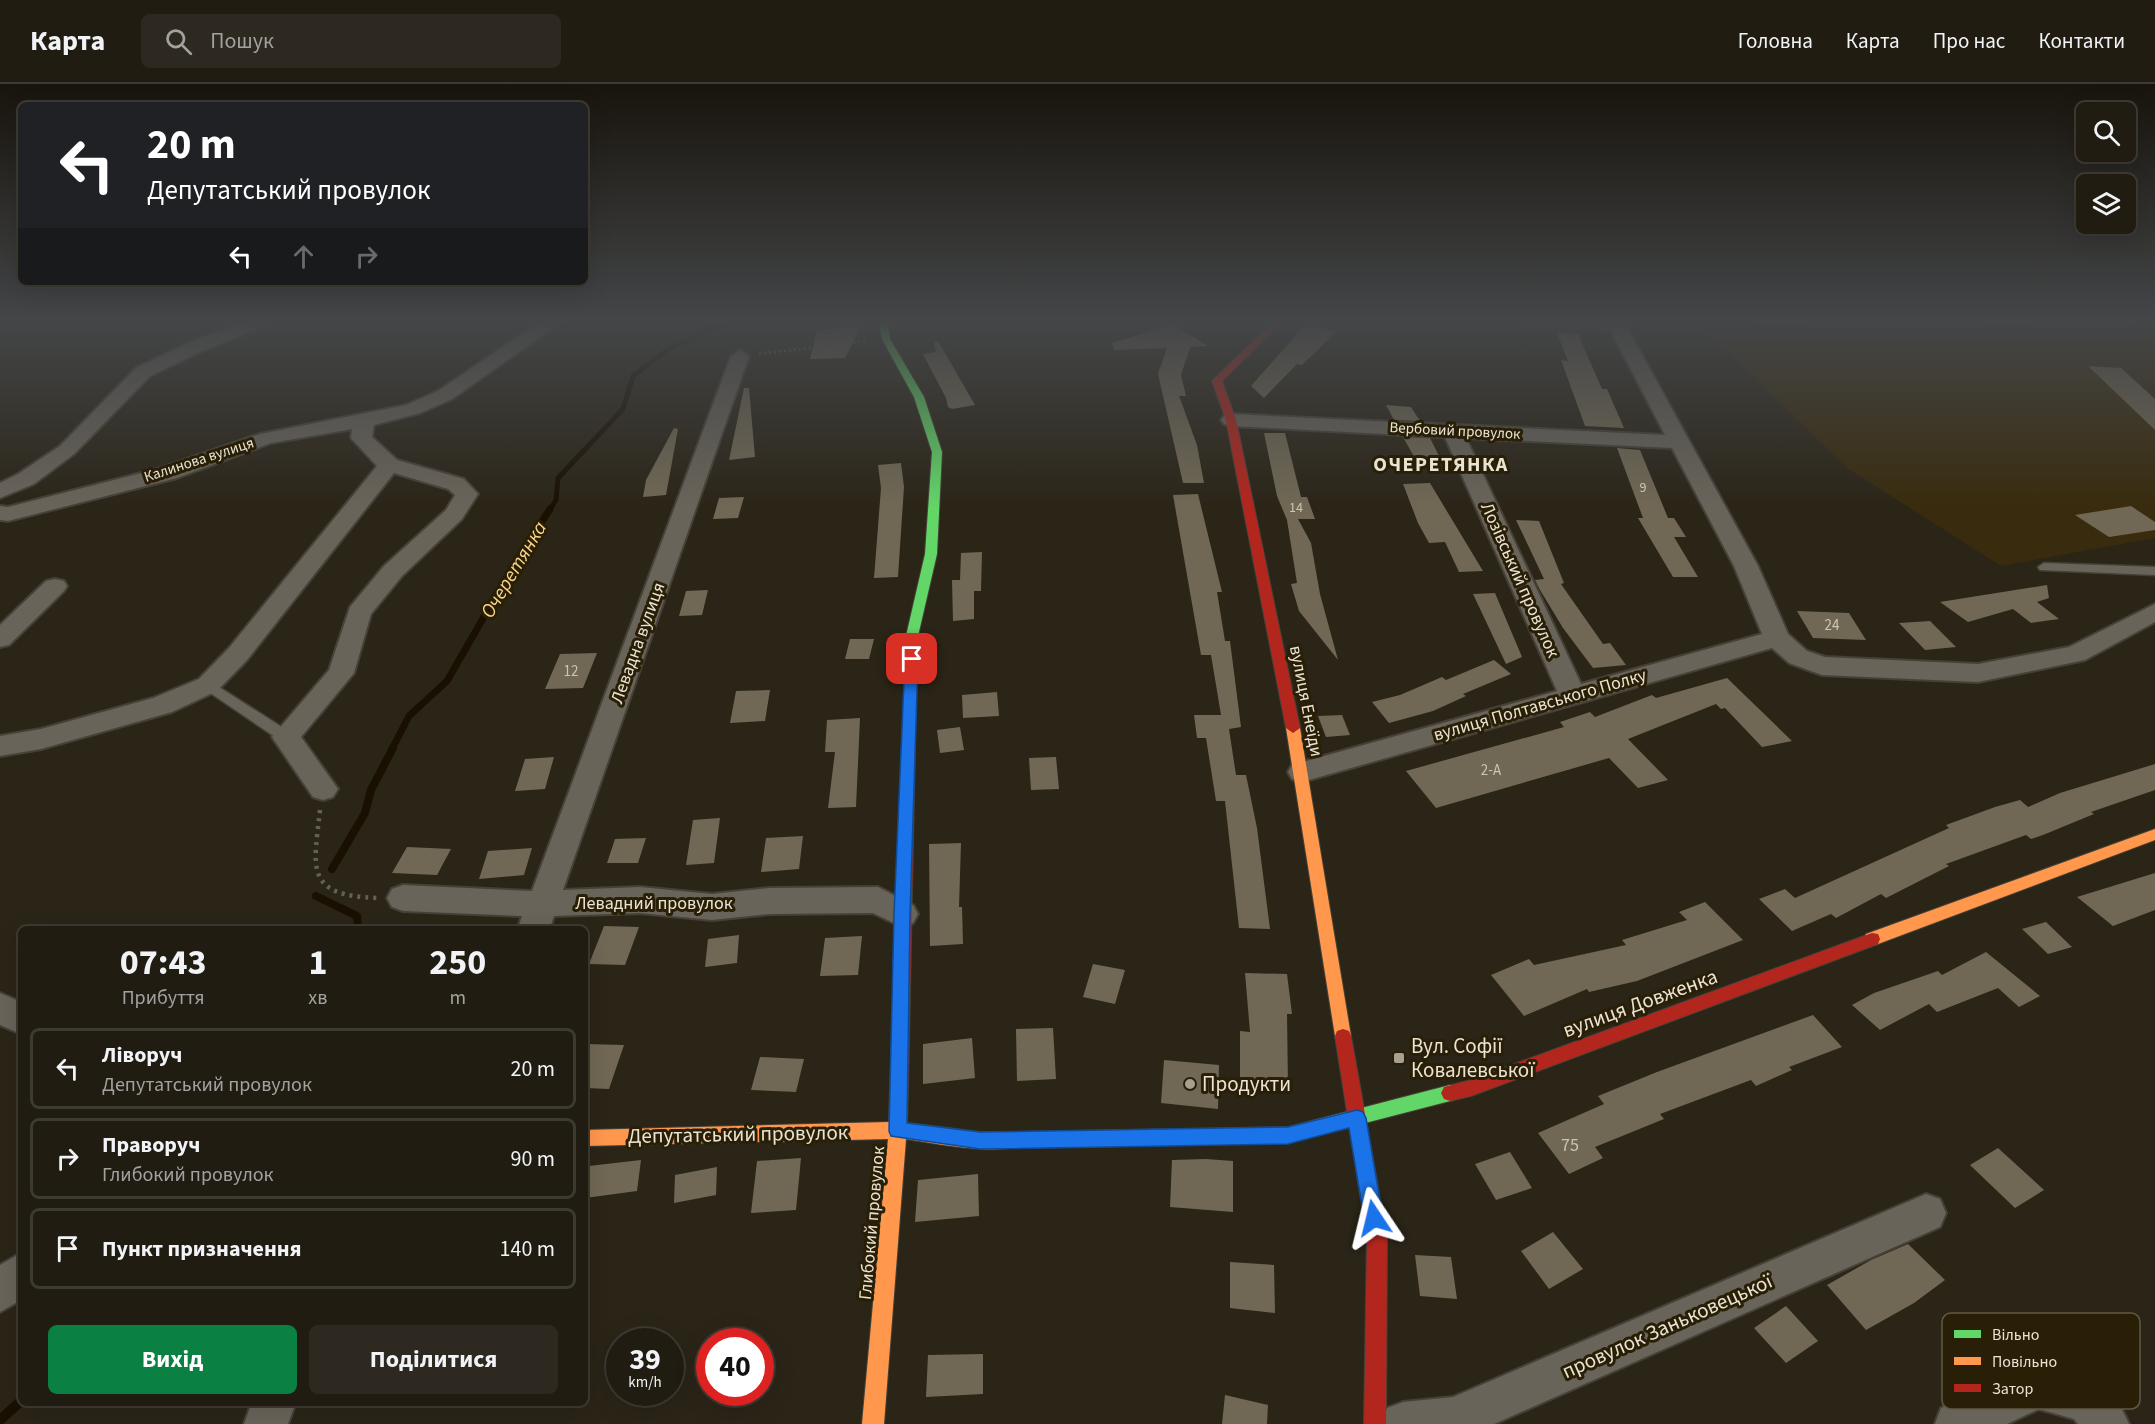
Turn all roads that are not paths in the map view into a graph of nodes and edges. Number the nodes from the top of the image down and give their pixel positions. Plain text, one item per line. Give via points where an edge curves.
1 (133, 383) edge
2 (463, 383) edge
3 (730, 383) edge
4 (911, 383) edge
5 (1218, 383) edge
6 (1648, 383) edge
7 (1231, 420) junction
8 (364, 421) junction
9 (1453, 431) junction
10 (1680, 442) junction
11 (389, 465) junction
12 (0, 491) edge
13 (0, 513) edge
14 (2044, 567) dead end
15 (2155, 571) edge
16 (55, 585) dead end
17 (2155, 612) edge
18 (1777, 638) junction
19 (0, 639) edge
20 (208, 685) junction
21 (1573, 696) junction
22 (286, 737) junction
23 (0, 746) edge
24 (1302, 772) junction
25 (323, 789) road end
26 (2155, 834) edge
27 (403, 898) road end
28 (902, 914) junction
29 (539, 916) edge
30 (0, 1008) edge
31 (18, 1017) edge
32 (1357, 1118) junction
33 (898, 1131) junction
34 (588, 1138) edge
35 (1926, 1213) dead end
36 (18, 1276) edge
37 (0, 1291) edge
38 (273, 1406) edge
39 (1990, 1409) edge
40 (2094, 1409) edge
41 (266, 1424) edge
42 (873, 1424) edge
43 (1375, 1424) edge
44 (1403, 1424) edge
45 (1957, 1424) edge
46 (2107, 1424) edge

1 - 12 street via 67,450 26,479
2 - 8 street, Калинова вулиця via 413,409
3 - 29 street, Левадна вулиця
4 - 28 street, Глибокий провулок via 937,452 931,554 912,636
5 - 7 street, вулиця Енеїди
6 - 10 street
7 - 9 street, Вербовий провулок
7 - 24 street, вулиця Енеїди
8 - 11 street via 361,438
8 - 13 street, Калинова вулиця via 267,438 169,473
9 - 10 street, Вербовий провулок
9 - 21 street, Лозівський провулок
10 - 18 street via 1746,566
11 - 20 street
11 - 22 street via 456,484 467,494 454,514 393,571 358,613 341,673
14 - 15 lane
16 - 19 street
17 - 18 street via 2076,654 1978,674 1822,666 1798,657
18 - 21 street, вулиця Полтавського Полку
20 - 22 lane
20 - 23 street via 162,705 41,739
21 - 24 street, вулиця Полтавського Полку
22 - 25 street
24 - 32 street, вулиця Енеїди
26 - 32 street, вулиця Довженка via 1471,1088
27 - 29 street, Левадний провулок
28 - 29 street, Левадний провулок via 878,900 770,901 712,907 640,900
28 - 33 street, Глибокий провулок
30 - 31 street
32 - 33 street, Депутатський провулок via 1288,1135 980,1140
32 - 43 street via 1377,1238
33 - 34 street, Депутатський провулок
33 - 42 street, Глибокий провулок
35 - 44 street, провулок Заньковецької via 1454,1419
36 - 37 street
38 - 41 street
39 - 45 street
40 - 46 street

